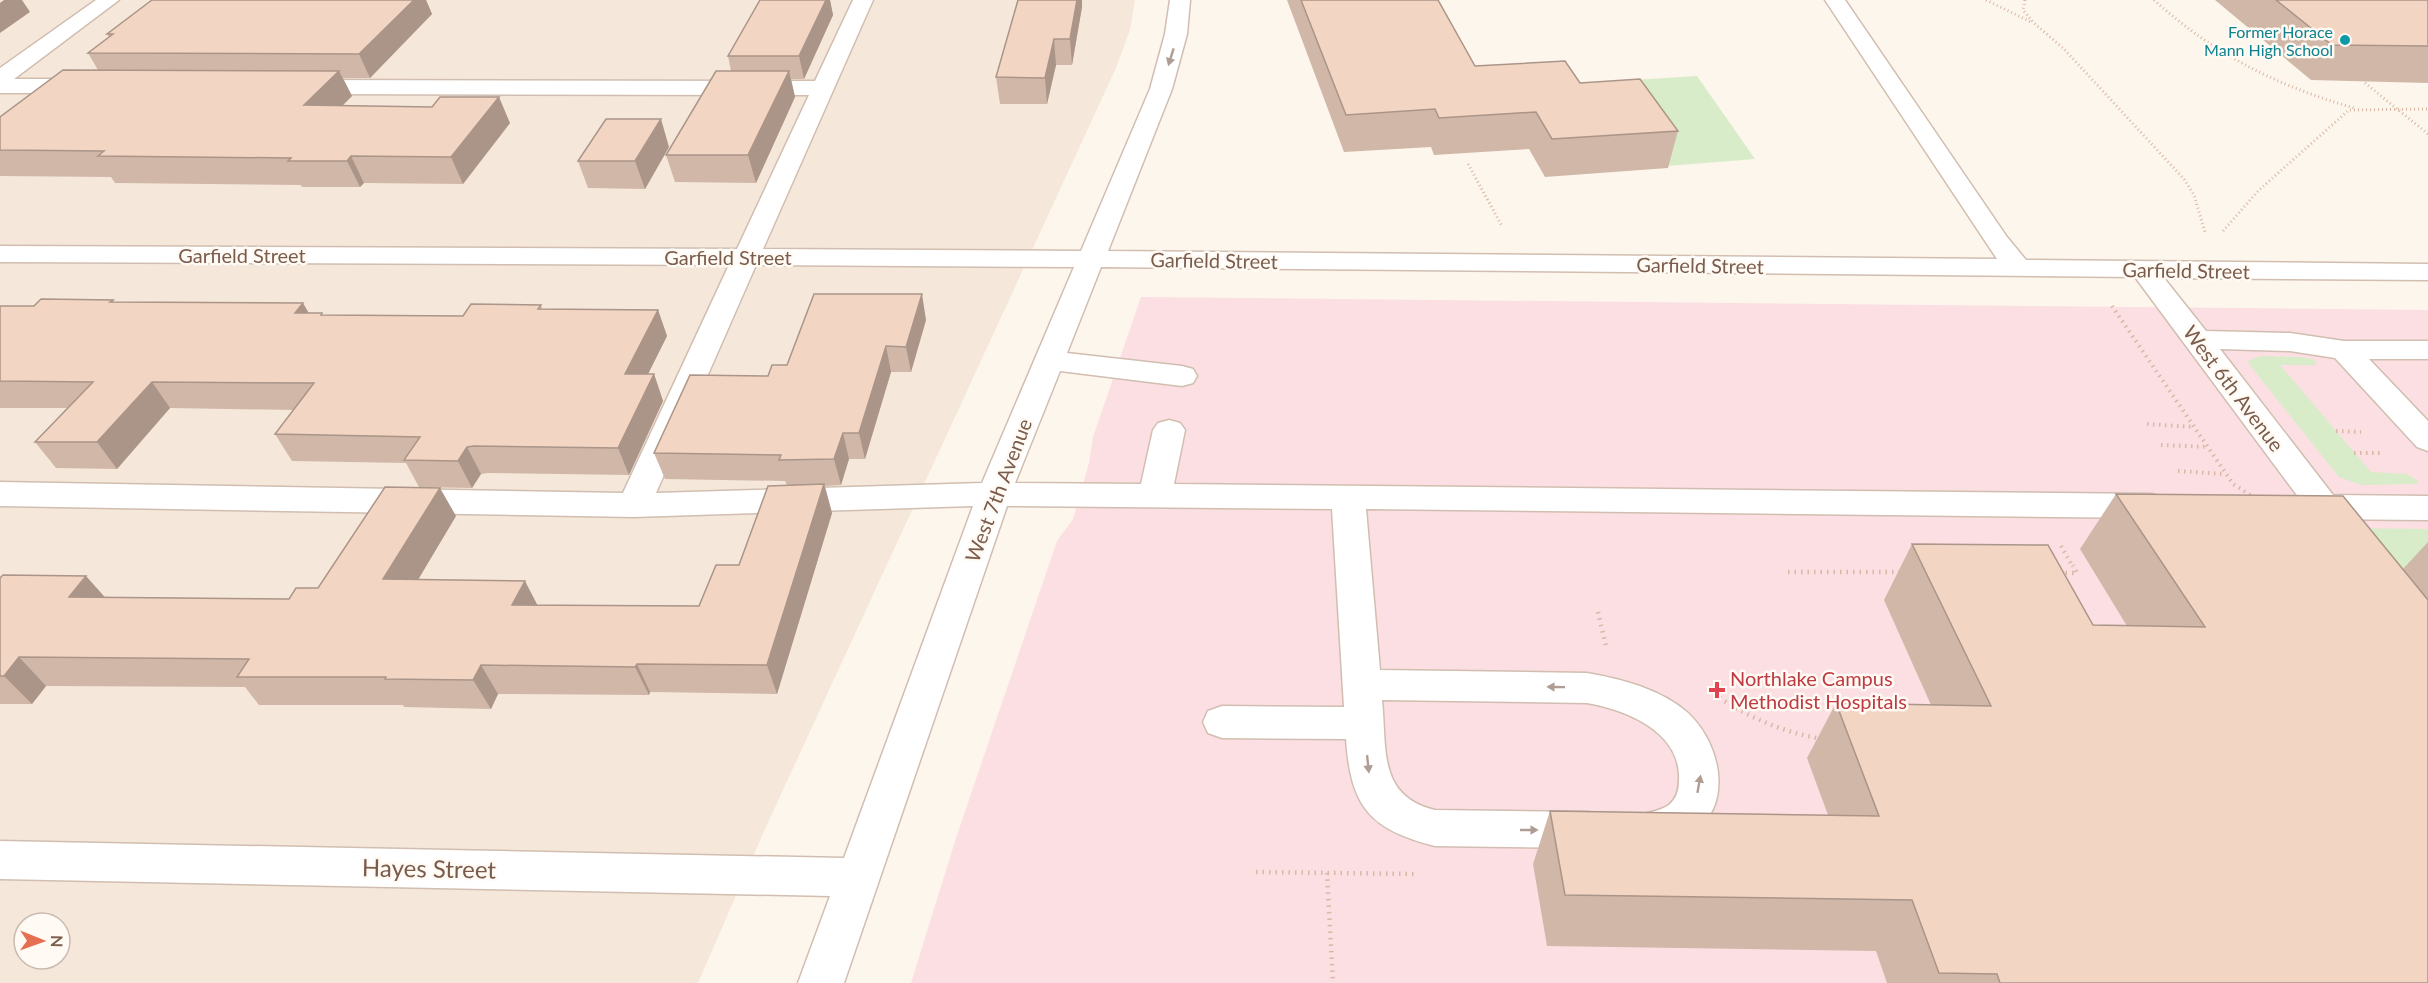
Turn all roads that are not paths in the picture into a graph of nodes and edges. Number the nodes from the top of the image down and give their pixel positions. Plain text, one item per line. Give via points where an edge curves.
1 (109, 0) edge
2 (863, 0) edge
3 (1180, 0) edge
4 (1835, 0) edge
5 (0, 79) edge
6 (0, 86) edge
7 (107, 86) edge
8 (285, 87) edge
9 (823, 88) junction
10 (0, 254) edge
11 (746, 257) junction
12 (1090, 259) junction
13 (2018, 268) junction
14 (2143, 269) junction
15 (2428, 272) edge
16 (2197, 340) junction
17 (2344, 350) junction
18 (2428, 350) edge
19 (1049, 360) junction
20 (1182, 376) dead end
21 (1169, 430) dead end
22 (2428, 440) edge
23 (0, 494) edge
24 (994, 494) junction
25 (1155, 496) junction
26 (1348, 498) junction
27 (634, 505) junction
28 (2187, 506) edge
29 (2270, 507) edge
30 (2324, 507) junction
31 (2428, 508) edge
32 (1362, 685) junction
33 (1222, 722) dead end
34 (1365, 723) junction
35 (0, 860) edge
36 (857, 877) junction
37 (821, 983) edge

1 - 5 street
2 - 9 street
3 -> 12 street, West 7th Avenue via 1173,52 1161,89
4 - 13 street
6 - 7 street
8 - 9 street
9 - 11 street
10 - 11 street, Garfield Street
11 - 12 street, Garfield Street
11 - 27 street
12 - 13 street, Garfield Street
12 - 19 street, West 7th Avenue
13 - 14 street, Garfield Street
14 - 15 street, Garfield Street
14 - 16 street, West 6th Avenue
16 - 17 street via 2290,342
16 - 30 street, West 6th Avenue
17 - 18 street
17 - 22 street
19 - 20 street
19 - 24 street, West 7th Avenue
21 - 25 street
23 - 27 street
24 - 25 street
24 - 27 street
24 - 36 street, West 7th Avenue
25 - 26 street
26 - 28 street
26 - 32 street
29 - 30 street
30 - 31 street
32 - 34 street
34 -> 32 street via 1370,779 1383,803 1394,813 1436,828 1655,830 1686,815 1700,789 1701,772 1695,751 1684,736 1660,714 1625,697 1587,688
33 - 34 street
35 - 36 street, Hayes Street
36 - 37 street, West 7th Avenue

